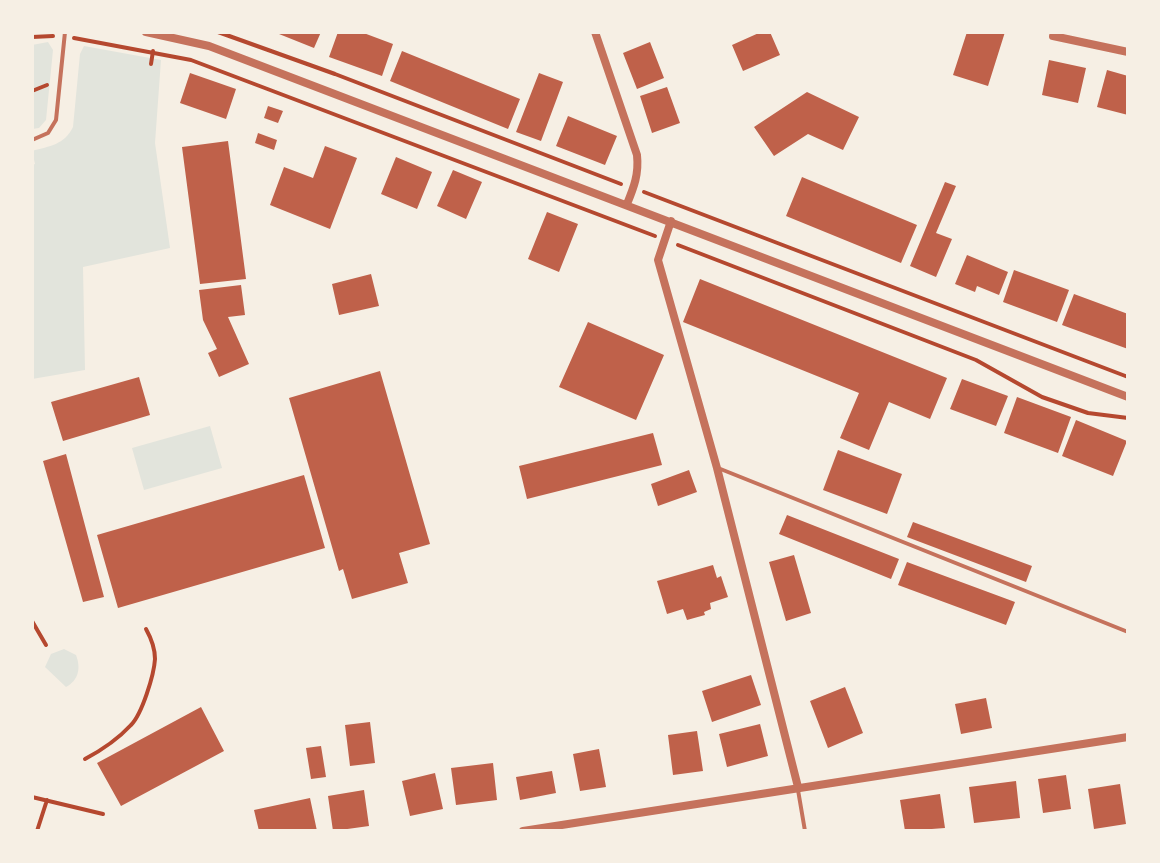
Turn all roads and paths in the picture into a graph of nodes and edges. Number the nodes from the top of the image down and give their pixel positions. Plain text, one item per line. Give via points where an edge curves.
1 (146, 32) edge
2 (218, 32) edge
3 (595, 32) edge
4 (65, 35) edge
5 (1053, 36) dead end
6 (32, 37) edge
7 (153, 51) junction
8 (1128, 52) edge
9 (151, 64) dead end
10 (32, 140) edge
11 (633, 188) junction
12 (627, 204) junction
13 (671, 221) junction
14 (664, 239) junction
15 (1128, 377) edge
16 (1128, 397) edge
17 (1128, 418) edge
18 (717, 468) junction
19 (32, 621) edge
20 (146, 629) dead end
21 (1128, 632) edge
22 (46, 645) dead end
23 (1128, 737) edge
24 (85, 759) dead end
25 (798, 787) junction
26 (32, 797) edge
27 (47, 800) junction
28 (103, 814) dead end
29 (37, 831) edge
30 (523, 831) edge
31 (805, 831) edge

1 - 12 street via 209,46
2 - 11 path
3 - 11 street via 637,155
4 - 6 path
4 - 7 path
4 - 10 lane via 56,120 48,133
5 - 8 street
7 - 9 path
7 - 14 path via 262,85
11 - 12 street
11 - 15 path
12 - 13 street
13 - 14 street
13 - 16 street
14 - 17 path via 976,360 1042,397 1088,413
14 - 18 street via 658,260
18 - 21 lane
18 - 25 street
19 - 22 path
20 - 24 path via 155,658 134,723
23 - 25 street
25 - 30 street
25 - 31 lane
26 - 27 path
27 - 28 path
27 - 29 path

